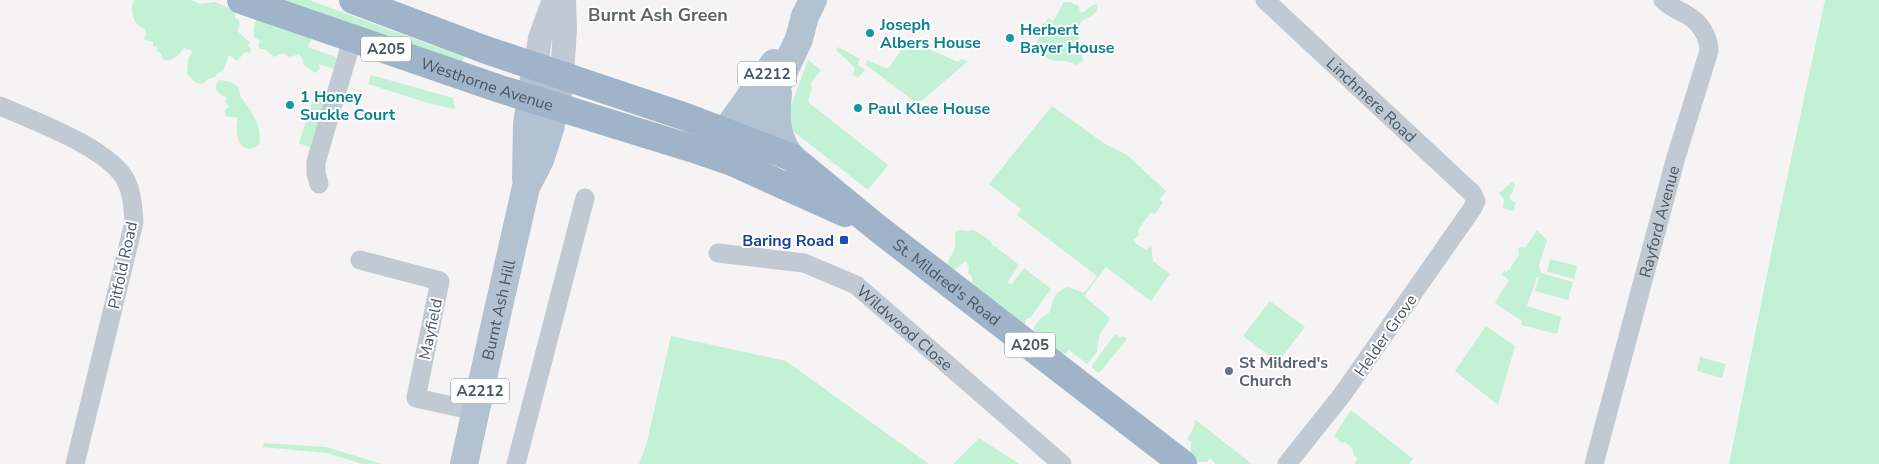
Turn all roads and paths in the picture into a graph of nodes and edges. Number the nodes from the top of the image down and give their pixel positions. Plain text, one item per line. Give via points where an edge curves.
1 (241, 0) edge
2 (353, 0) edge
3 (554, 0) edge
4 (564, 0) edge
5 (1264, 0) edge
6 (1663, 0) edge
7 (806, 18) edge
8 (353, 37) junction
9 (536, 66) junction
10 (562, 75) junction
11 (780, 80) junction
12 (543, 102) junction
13 (0, 106) edge
14 (739, 136) junction
15 (791, 157) junction
16 (733, 163) junction
17 (319, 184) dead end
18 (585, 198) dead end
19 (1476, 201) joint
20 (876, 227) junction
21 (718, 253) dead end
22 (360, 260) dead end
23 (476, 411) junction
24 (75, 464) edge
25 (464, 464) edge
26 (516, 464) edge
27 (1062, 464) edge
28 (1183, 464) edge
29 (1287, 464) edge
30 (1594, 464) edge

1 - 8 highway, Westhorne Avenue / A205
2 - 9 highway, Westhorne Avenue / A205
3 - 9 street, Burnt Ash Hill via 540,38
4 - 10 street, Burnt Ash Hill
5 - 19 street, Linchmere Road via 1472,193
6 - 30 street, Rayford Avenue via 1690,16 1701,27 1709,40 1709,51 1676,157
7 - 11 main road, A2212
7 - 14 main road, A2212 via 787,39 766,76 736,114
8 - 12 highway, Westhorne Avenue / A205
8 - 17 street via 316,162
9 - 10 highway, Westhorne Avenue / A205
9 - 12 main road, Burnt Ash Hill / A2212
10 - 12 main road, Burnt Ash Hill / A2212
10 - 14 highway, Westhorne Avenue / A205
11 - 14 main road, A2212
11 - 15 main road, A2212 via 777,130
12 - 16 highway, Westhorne Avenue / A205
12 - 23 main road, Burnt Ash Hill / A2212 via 525,149 526,187
13 - 24 street, Pitfold Road via 103,155 125,178 132,200 134,222
14 - 15 highway, St. Mildred's Road / A205
14 - 16 main road, A2212 via 728,157
15 - 20 highway, St. Mildred's Road / A205
16 - 20 highway, St. Mildred's Road / A205
18 - 26 street
19 - 29 street, Helder Grove via 1342,395
20 - 28 highway, St. Mildred's Road / A205
21 - 27 street, Wildwood Close via 804,263 856,285
22 - 23 street, Mayfield via 440,281 416,398
23 - 25 main road, Burnt Ash Hill / A2212

